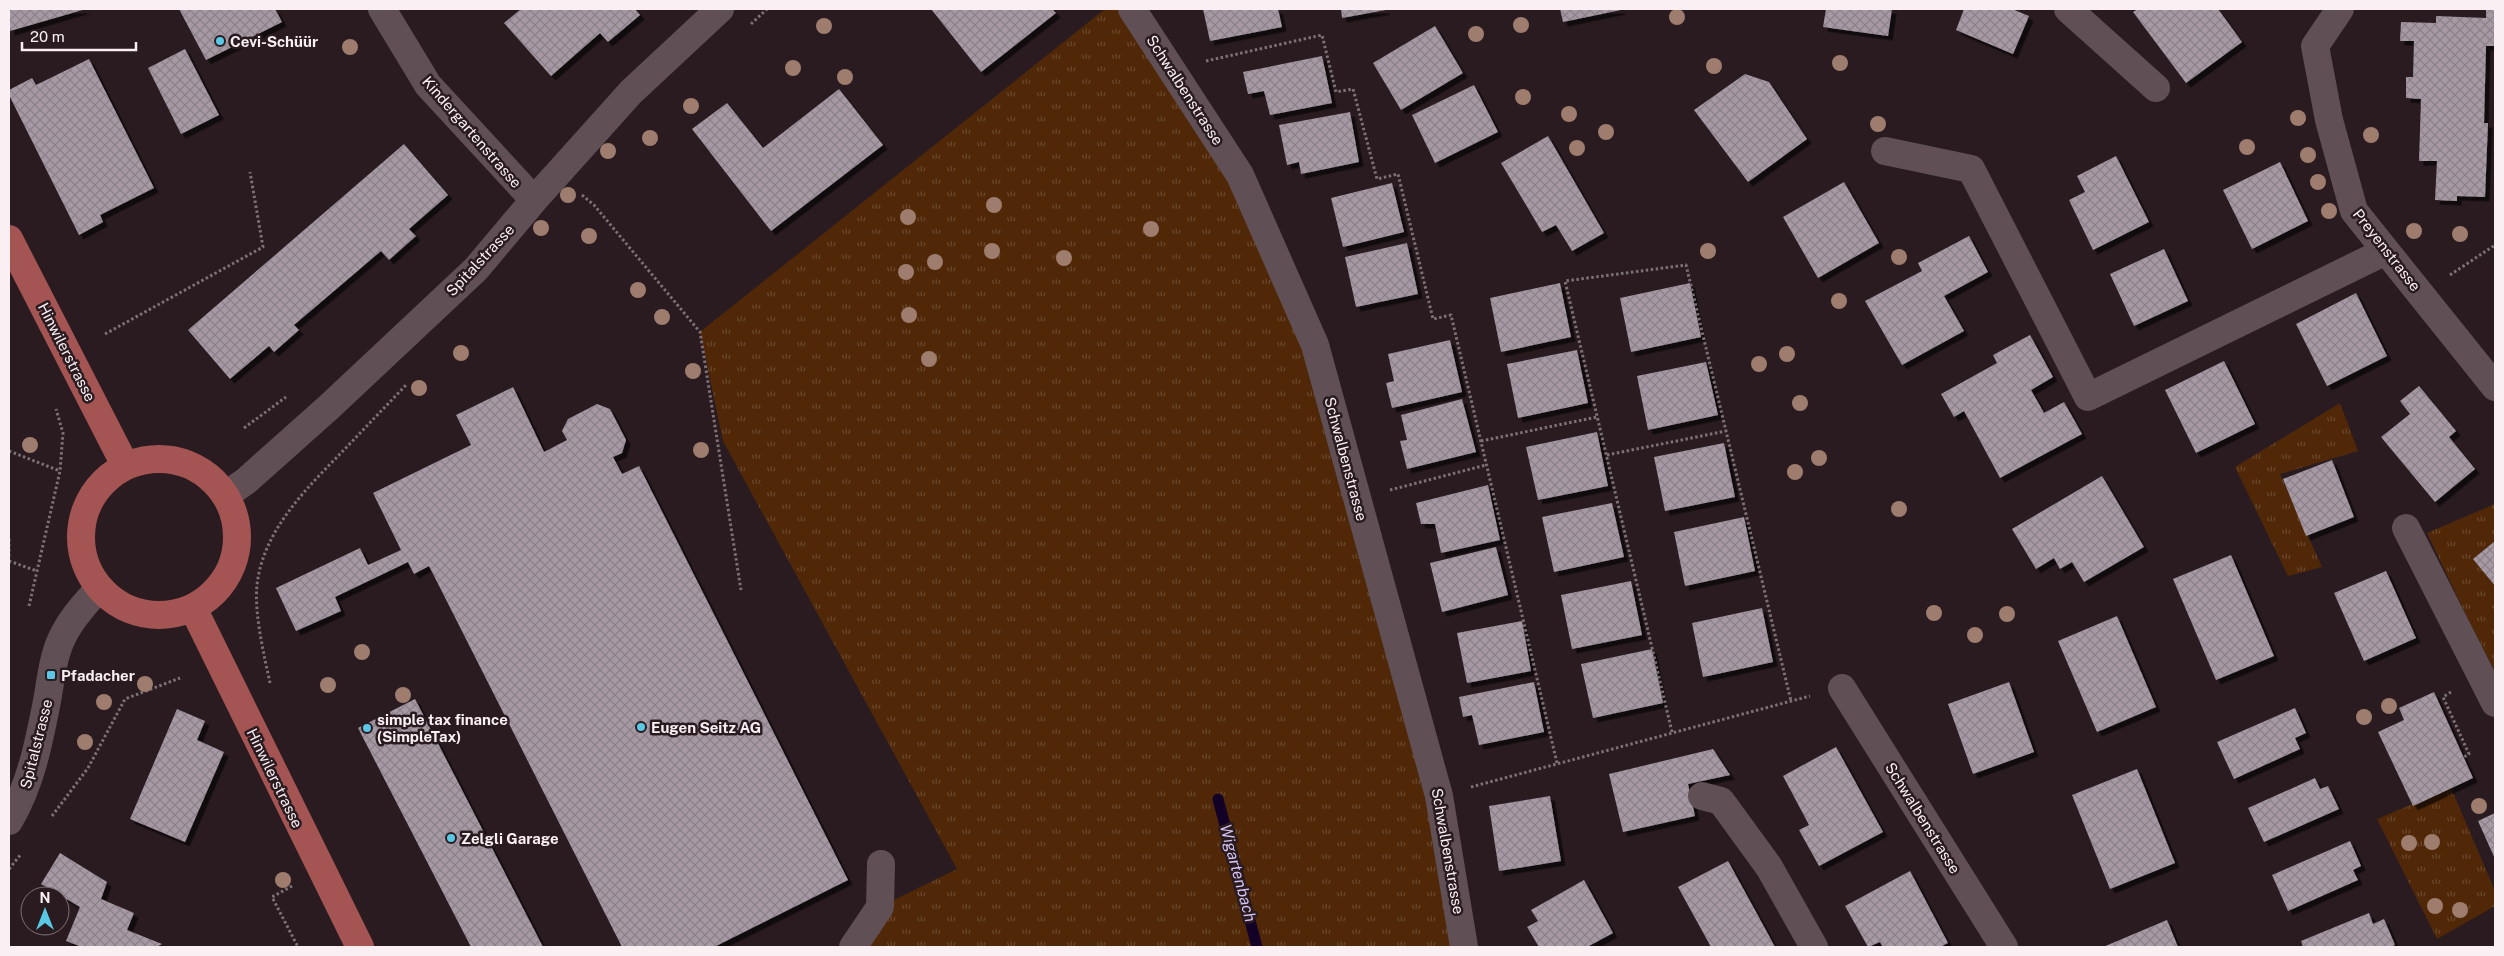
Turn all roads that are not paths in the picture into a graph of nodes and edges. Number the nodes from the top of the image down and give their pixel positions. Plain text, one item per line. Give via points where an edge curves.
1 (382, 9) edge
2 (720, 9) edge
3 (1132, 9) edge
4 (2068, 9) edge
5 (2340, 9) edge
6 (2156, 88) dead end
7 (1886, 151) dead end
8 (534, 200) junction
9 (9, 239) edge
10 (2386, 251) junction
11 (2495, 386) edge
12 (125, 465) junction
13 (226, 495) junction
14 (2406, 528) dead end
15 (99, 588) junction
16 (193, 608) junction
17 (1842, 688) road end
18 (2495, 703) edge
19 (1702, 796) dead end
20 (9, 821) edge
21 (881, 864) dead end
22 (360, 947) edge
23 (853, 947) edge
24 (1464, 947) edge
25 (1814, 947) edge
26 (2004, 947) edge

1 - 8 street, Kindergartenstrasse via 428,85
2 - 8 street, Spitalstrasse via 631,92
3 - 24 street, Schwalbenstrasse via 1240,175 1311,336 1439,796
4 - 6 street
5 - 10 street, Preyenstrasse via 2315,46 2329,120 2354,211
7 - 10 street via 1971,169 2088,397
8 - 13 street, Spitalstrasse via 476,269 329,407
9 - 12 main road, Hinwilerstrasse
10 - 11 street, Preyenstrasse
12 - 13 main road via 147,459 170,459 192,466 211,478
12 - 15 main road via 108,476 84,510 81,552
13 - 16 main road via 235,515 237,530 234,559 225,579 211,596
14 - 18 street
15 - 16 main road via 119,605 143,614 168,615
15 - 20 street, Spitalstrasse via 78,611 63,635 54,661 32,768 22,799
16 - 22 main road, Hinwilerstrasse
17 - 26 street, Schwalbenstrasse
19 - 25 street via 1721,801 1769,867
21 - 23 street via 880,907

